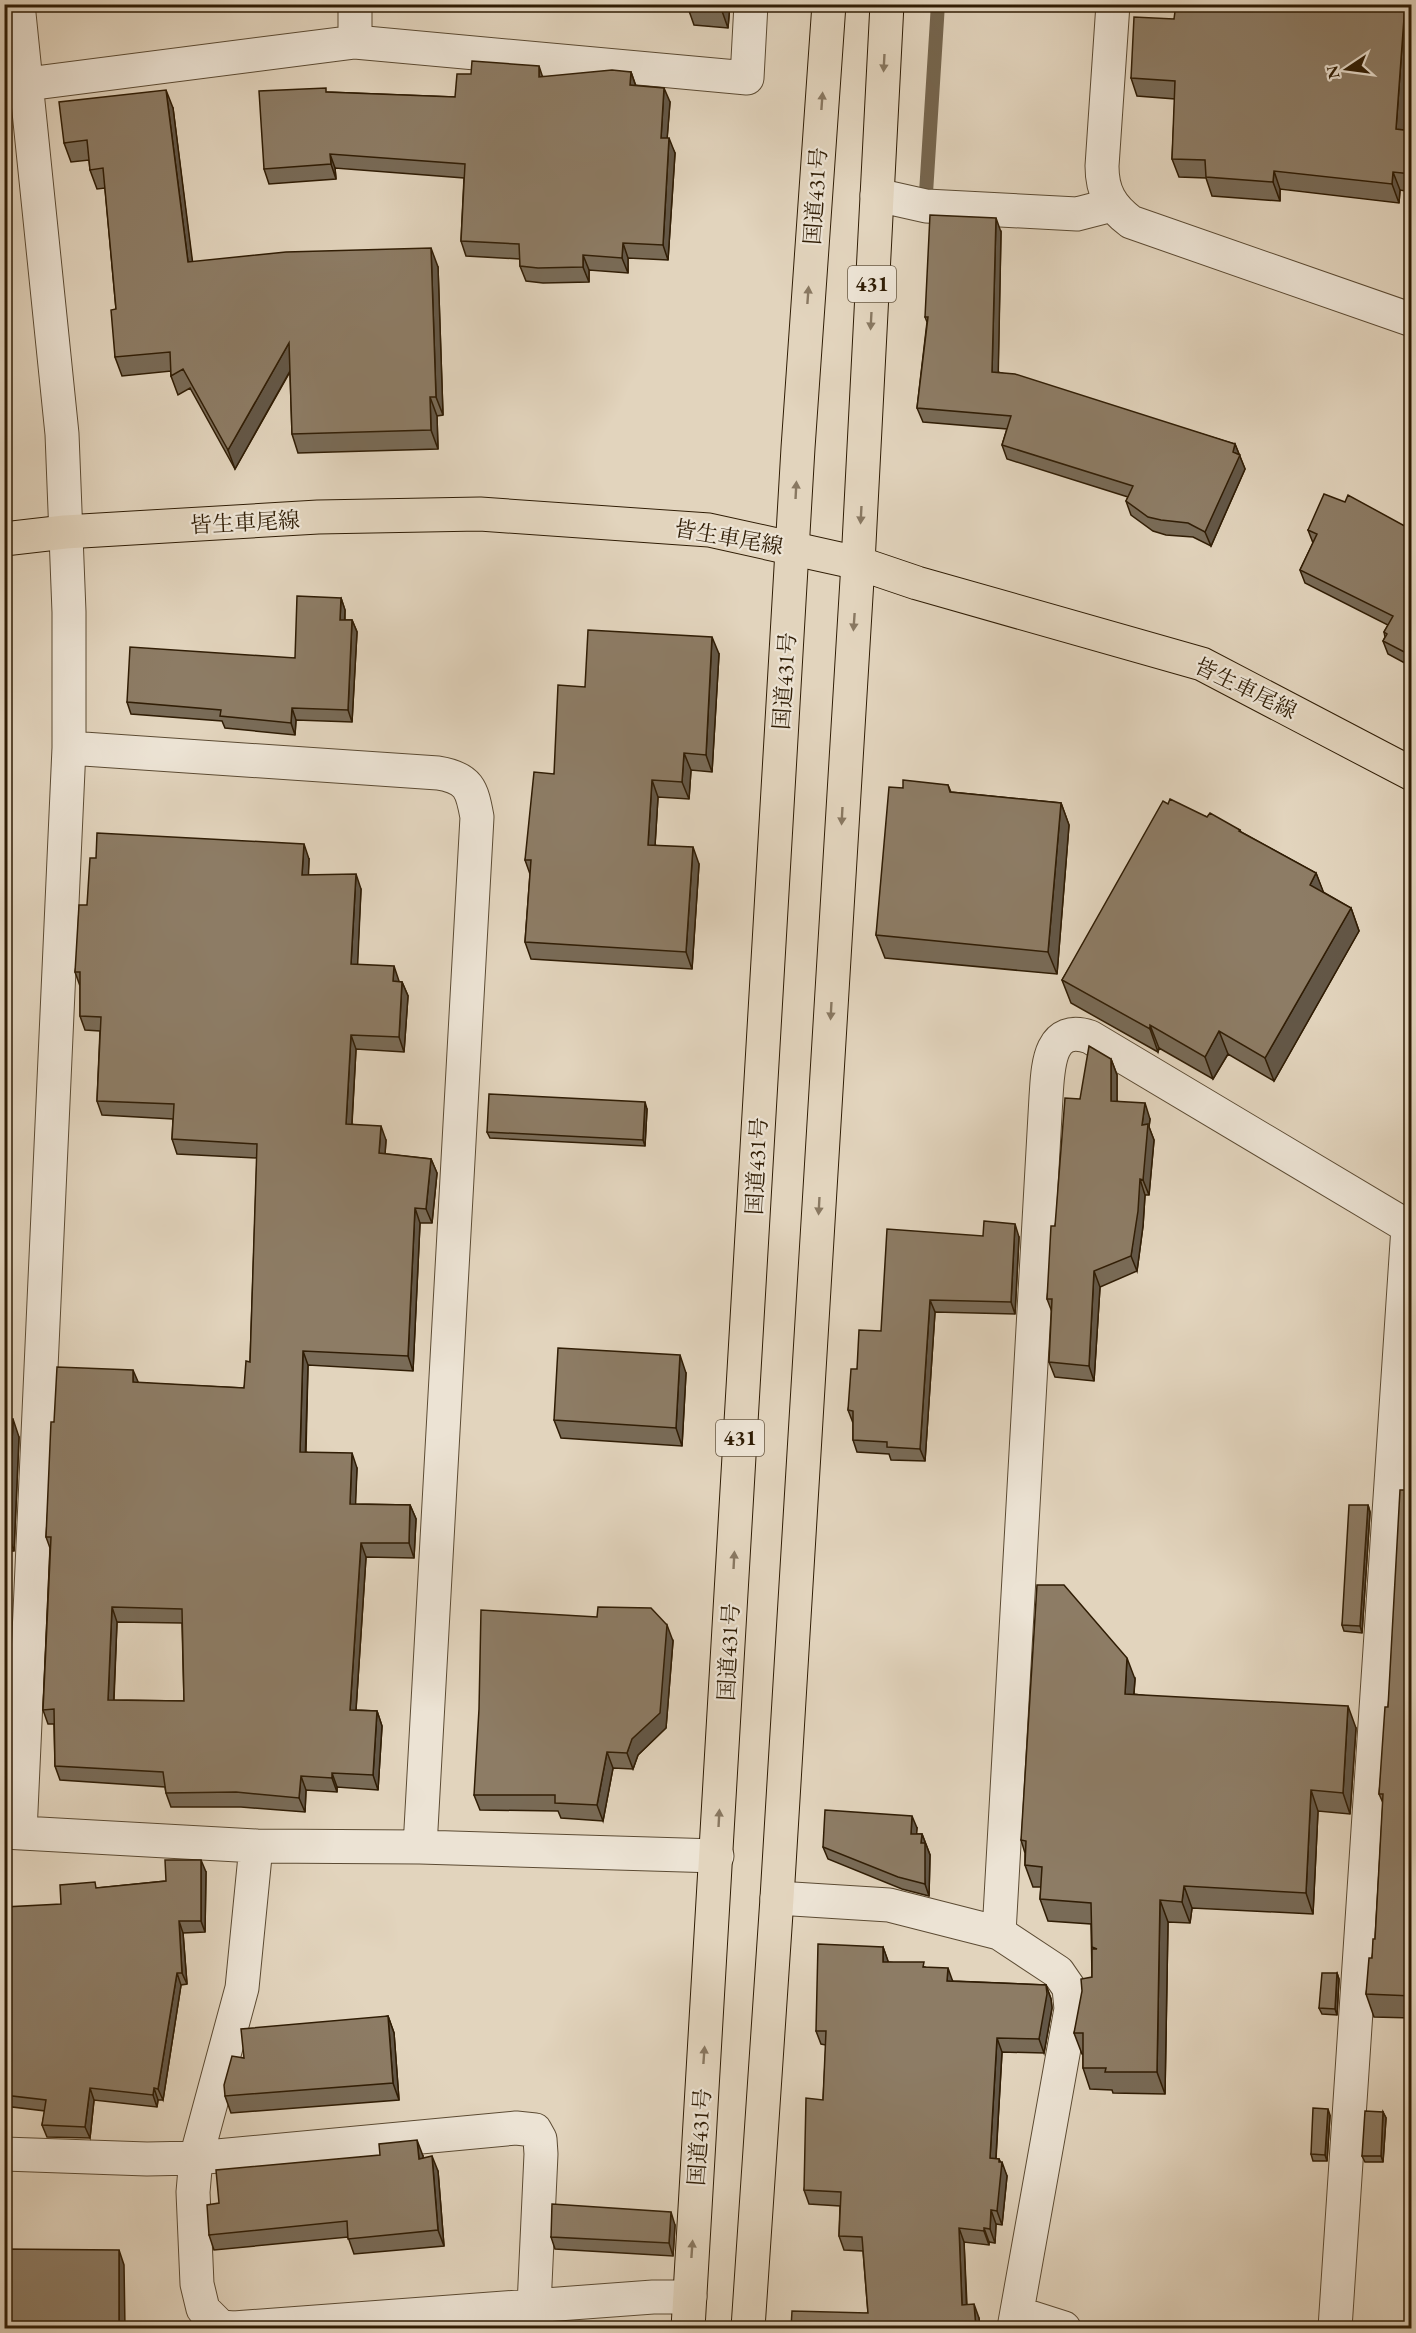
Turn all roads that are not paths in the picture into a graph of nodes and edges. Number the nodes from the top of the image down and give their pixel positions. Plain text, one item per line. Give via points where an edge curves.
1 (18, 4) edge
2 (355, 4) edge
3 (751, 4) edge
4 (829, 4) edge
5 (887, 4) edge
6 (1113, 4) edge
7 (355, 42) junction
8 (15, 86) edge
9 (877, 195) junction
10 (1112, 206) junction
11 (1412, 320) edge
12 (65, 532) junction
13 (4, 539) edge
14 (793, 548) junction
15 (858, 563) junction
16 (69, 748) junction
17 (1412, 774) edge
18 (1410, 1228) edge
19 (12, 1833) edge
20 (256, 1846) junction
21 (420, 1847) junction
22 (717, 1856) junction
23 (777, 1898) junction
24 (999, 1933) junction
25 (4, 2154) edge
26 (196, 2158) junction
27 (534, 2306) junction
28 (689, 2313) edge
29 (1016, 2321) edge
30 (748, 2328) edge
31 (1064, 2328) edge
32 (1335, 2328) edge

1 - 8 street
2 - 7 street
3 - 7 street via 747,78
14 -> 4 main road, 国道431号 / 431
5 -> 9 main road, 431
6 - 10 street via 1102,166 1102,184
7 - 8 street
8 - 12 street via 62,434
9 - 10 street via 926,206 1077,214
9 -> 15 main road, 431
10 - 11 street via 1131,222
12 - 13 main road, 皆生車尾線
12 - 14 main road, 皆生車尾線 via 318,517 480,514 709,530
12 - 16 street
14 - 15 main road, 皆生車尾線
22 -> 14 main road, 国道431号 / 431
15 - 17 main road, 皆生車尾線 via 1202,664
15 -> 23 main road, 431
16 - 19 street
16 - 21 street via 438,773 455,776 473,794 477,817
18 - 24 street via 1090,1037 1077,1033 1064,1036 1055,1046 1046,1097
18 - 32 street
19 - 20 street
20 - 21 street
20 - 26 street via 242,1988
21 - 22 street
28 -> 22 main road, 国道431号 / 431
23 - 24 street via 889,1905
23 - 30 main road, 431
24 - 29 street via 1058,1972 1069,1988 1071,2009
25 - 26 street
26 - 27 street via 193,2192 197,2284 203,2309 221,2327
26 - 27 street via 516,2128 535,2130 541,2154
27 - 28 street via 653,2297
29 - 31 street

